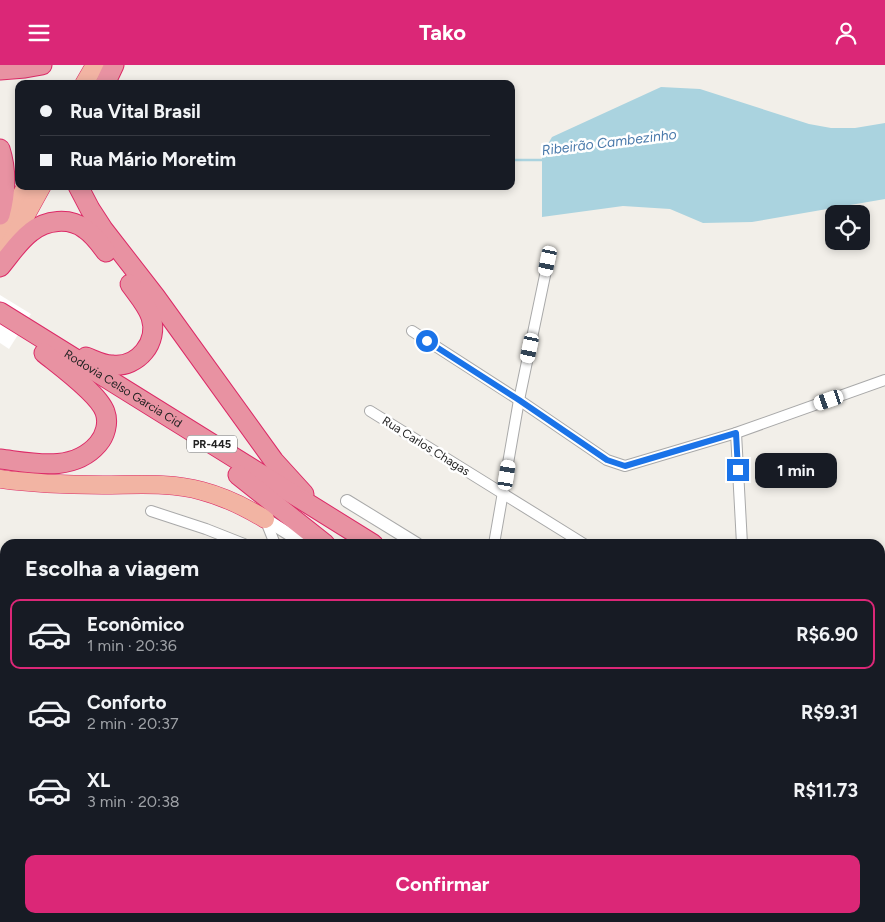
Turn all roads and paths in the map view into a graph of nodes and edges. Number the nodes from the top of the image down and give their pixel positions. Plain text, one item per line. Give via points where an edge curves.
1 (42, 65) edge
2 (95, 65) edge
3 (113, 65) edge
4 (0, 70) edge
5 (86, 80) edge
6 (104, 80) edge
7 (107, 80) edge
8 (0, 149) edge
9 (24, 190) edge
10 (40, 190) edge
11 (80, 190) edge
12 (0, 215) edge
13 (0, 237) edge
14 (548, 261) dead end
15 (0, 263) edge
16 (0, 267) edge
17 (0, 312) edge
18 (11, 328) edge
19 (412, 331) dead end
20 (47, 348) junction
21 (885, 380) edge
22 (519, 400) junction
23 (370, 411) dead end
24 (736, 433) junction
25 (0, 459) edge
26 (238, 475) junction
27 (0, 479) edge
28 (504, 494) junction
29 (347, 501) dead end
30 (151, 511) dead end
31 (320, 511) junction
32 (265, 519) junction
33 (231, 539) edge
34 (273, 539) edge
35 (294, 539) edge
36 (318, 539) edge
37 (357, 539) edge
38 (359, 539) edge
39 (409, 539) edge
40 (495, 539) edge
41 (576, 539) edge
42 (742, 539) edge

1 - 4 highway
2 - 5 highway
3 - 6 highway
3 - 7 highway
8 - 12 highway via 6,176
9 - 13 highway
10 - 15 highway
11 - 31 highway via 103,229 274,461
14 - 22 street
16 - 20 highway via 38,227 58,221 74,223 96,239 151,317 148,346 133,362 111,365
17 - 18 highway, Rodovia Celso Garcia Cid / PR-445
18 - 20 highway, Rodovia Celso Garcia Cid / PR-445
19 - 22 street
20 - 25 highway via 105,411 103,439 94,449 70,463
20 - 26 highway, Rodovia Celso Garcia Cid / PR-445
20 - 31 highway, Rodovia Celso Garcia Cid / PR-445
21 - 24 street
22 - 24 street via 607,460 625,466
22 - 28 street
23 - 28 street, Rua Carlos Chagas
24 - 42 street
26 - 36 highway
26 - 37 highway, Rodovia Celso Garcia Cid / PR-445
27 - 32 highway via 38,484 182,487 225,498
28 - 40 street
28 - 41 street, Rua Carlos Chagas
29 - 39 street
30 - 33 street
31 - 38 highway, Rodovia Celso Garcia Cid / PR-445
32 - 34 street
32 - 35 street

